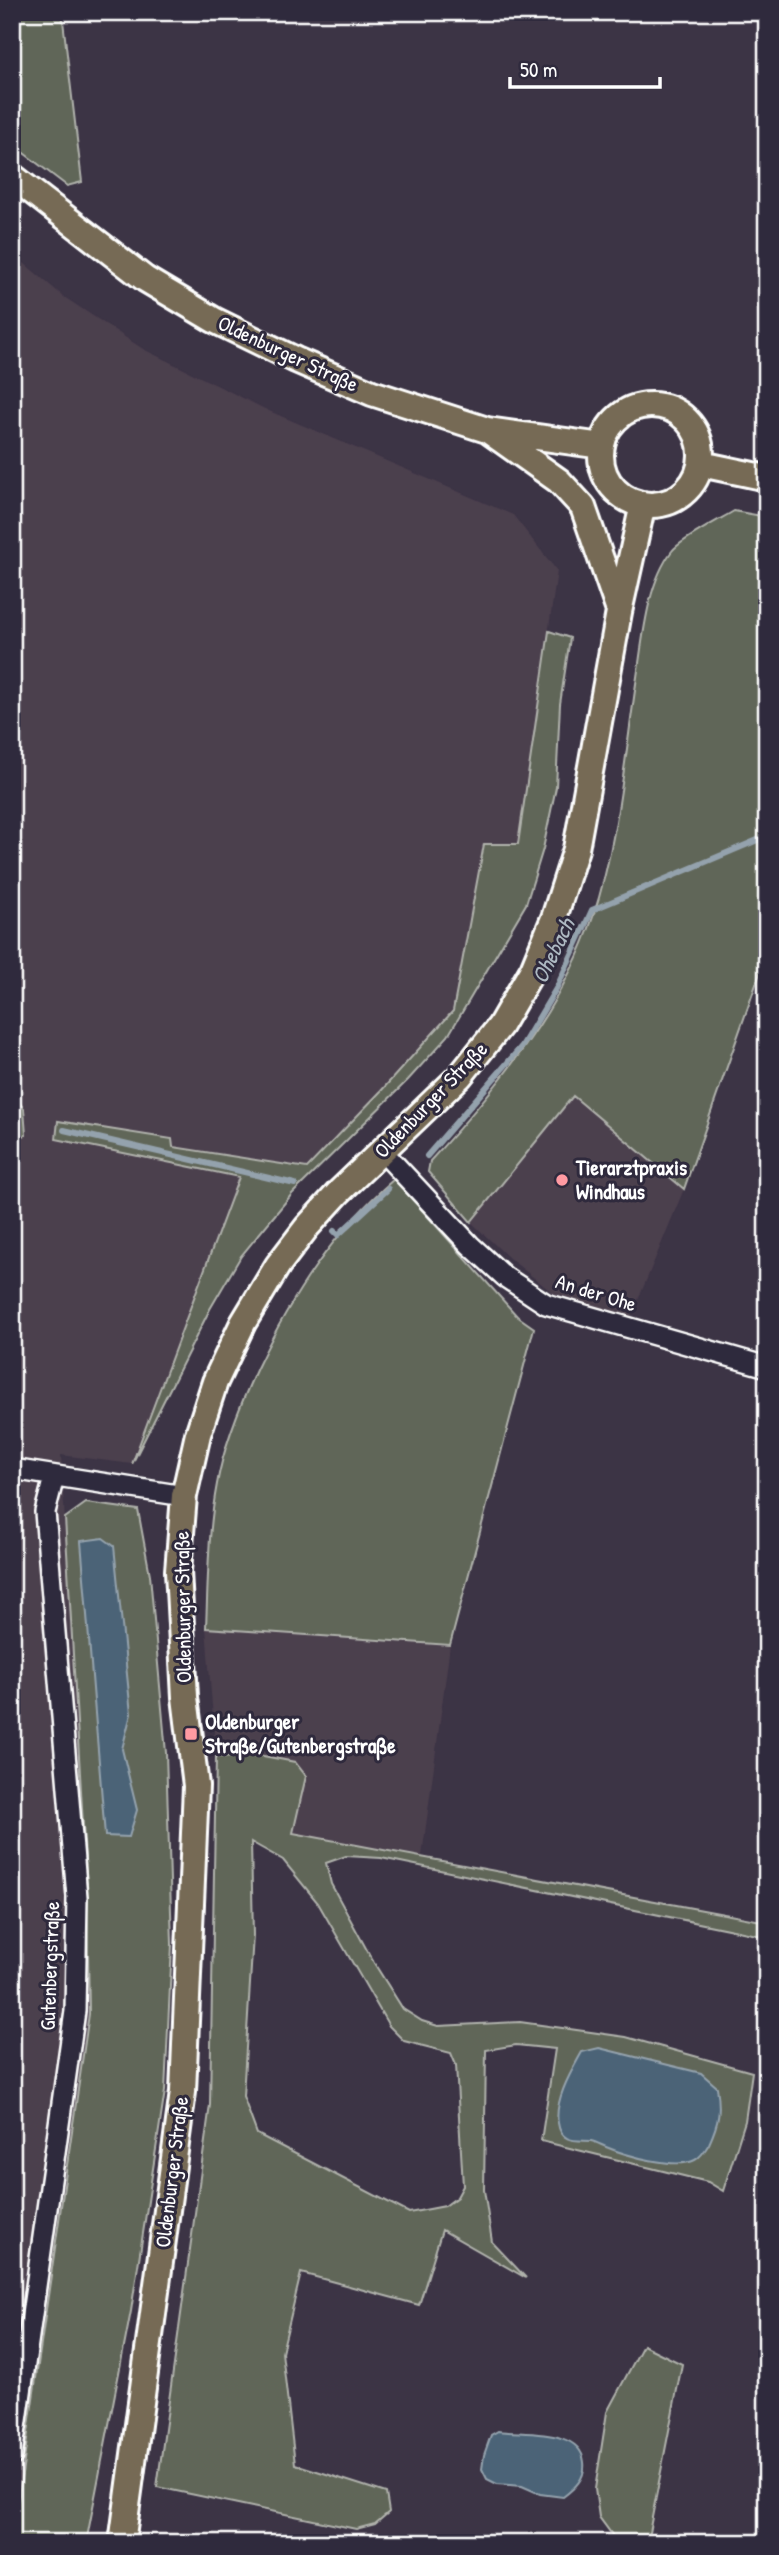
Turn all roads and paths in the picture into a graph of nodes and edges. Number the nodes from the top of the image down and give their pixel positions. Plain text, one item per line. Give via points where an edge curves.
1 (12, 176) edge
2 (487, 430) junction
3 (602, 446) junction
4 (701, 464) junction
5 (767, 478) edge
6 (643, 504) junction
7 (619, 612) junction
8 (383, 1152) junction
9 (767, 1367) edge
10 (12, 1469) edge
11 (54, 1477) junction
12 (184, 1496) junction
13 (12, 2456) edge
14 (122, 2543) edge

1 - 2 main road, Oldenburger Straße via 145,279 214,320 372,393
2 - 3 main road, Oldenburger Straße
2 - 7 main road via 559,481 583,507
3 - 4 main road via 616,419 644,405 660,405 688,420 699,441
3 - 6 main road via 602,462 615,489
4 - 5 main road
4 - 6 main road via 691,485 673,500
6 - 7 main road, Oldenburger Straße
7 - 8 main road, Oldenburger Straße via 576,849 555,918 533,969 500,1026 460,1076
8 - 9 street, An der Ohe via 470,1245 505,1277 547,1304
8 - 12 main road, Oldenburger Straße via 307,1227 243,1323 215,1382
10 - 11 street
11 - 12 street
11 - 13 street, Gutenbergstraße via 45,1511 76,1897 75,2011
12 - 14 main road, Oldenburger Straße via 179,1596 196,1786 183,2092

